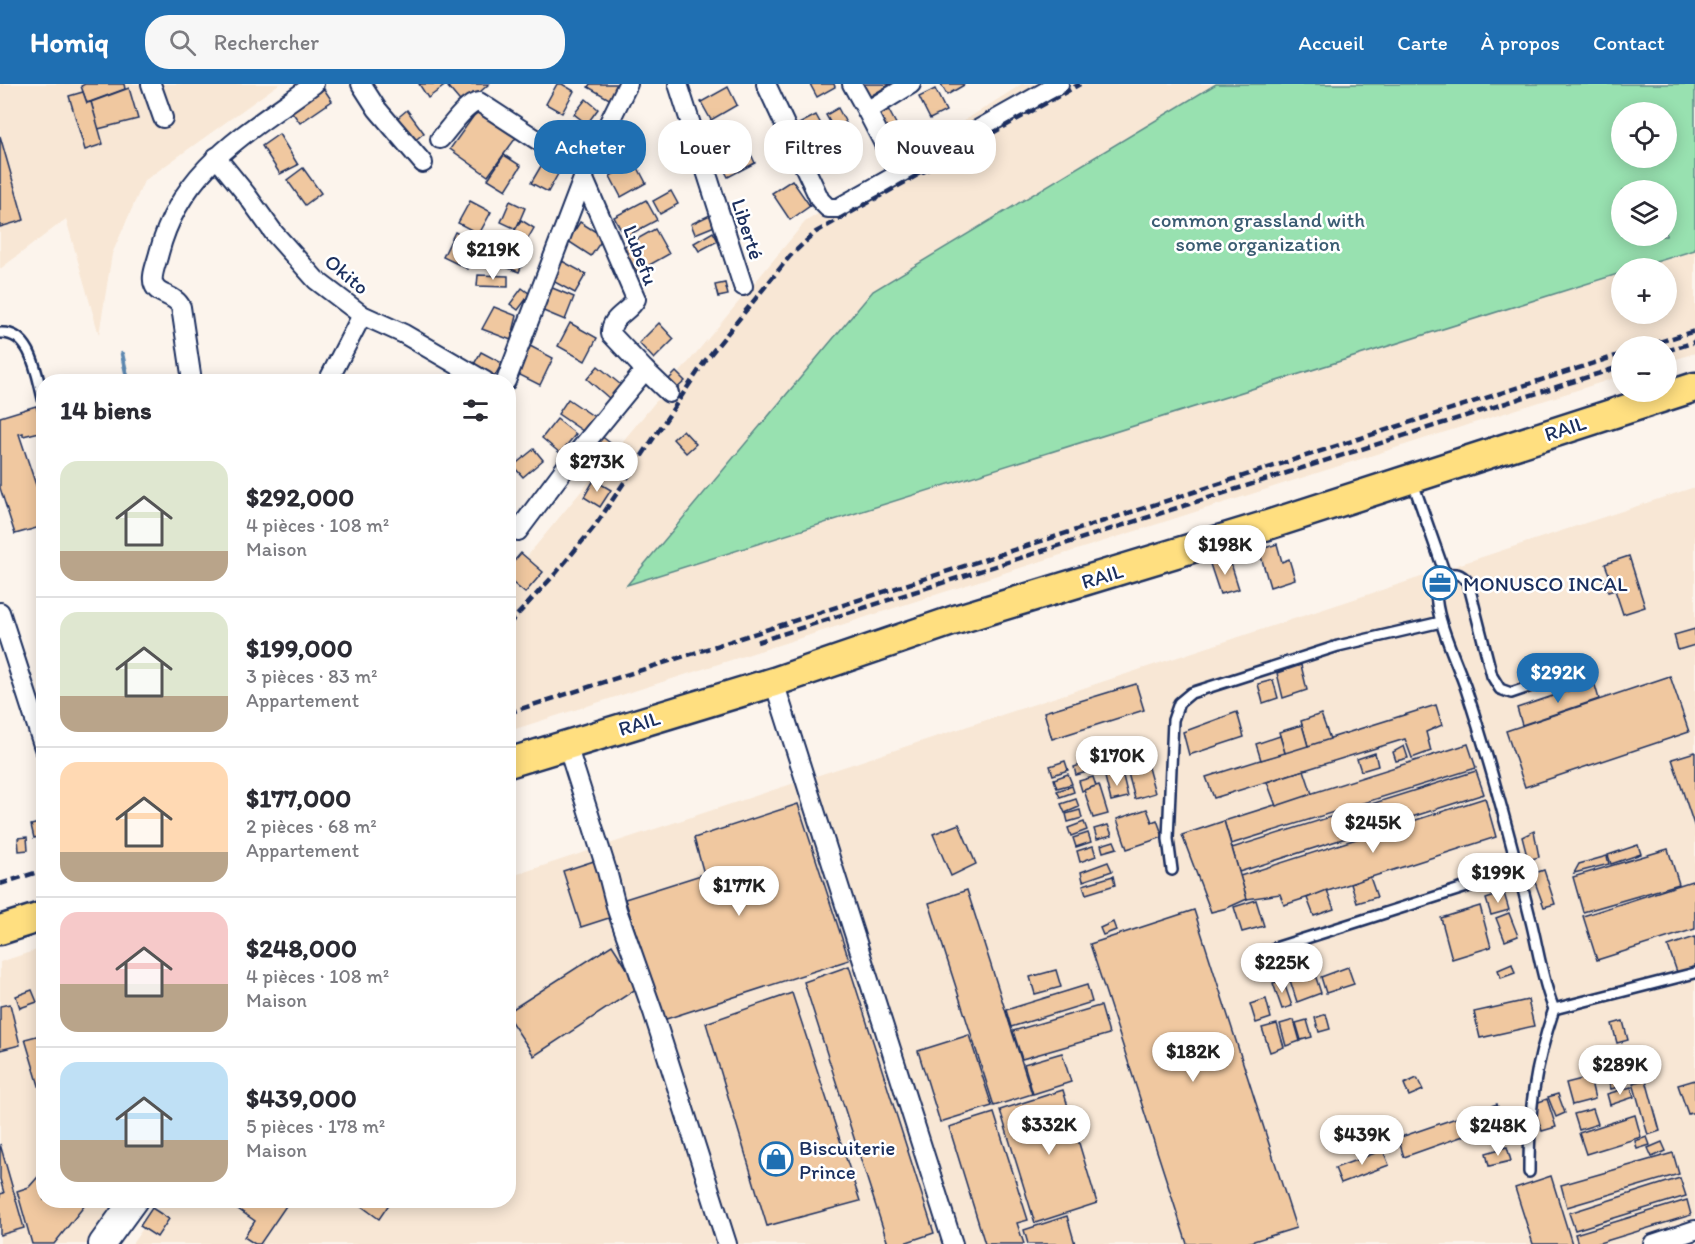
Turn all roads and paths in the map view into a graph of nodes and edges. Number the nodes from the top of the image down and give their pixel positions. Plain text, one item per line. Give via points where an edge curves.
1 (151, 84) edge
2 (314, 84) edge
3 (361, 84) edge
4 (628, 84) edge
5 (678, 84) edge
6 (766, 84) edge
7 (852, 84) edge
8 (1059, 84) edge
9 (904, 88) edge
10 (867, 111) junction
11 (163, 118) dead end
12 (610, 120) edge
13 (994, 120) edge
14 (875, 126) edge
15 (534, 138) edge
16 (440, 139) dead end
17 (216, 157) junction
18 (423, 163) dead end
19 (584, 174) edge
20 (588, 174) edge
21 (897, 174) edge
22 (743, 286) dead end
23 (362, 315) junction
24 (0, 333) edge
25 (645, 370) junction
26 (36, 374) edge
27 (191, 374) edge
28 (331, 374) edge
29 (473, 374) edge
30 (509, 374) edge
31 (1695, 387) edge
32 (669, 393) dead end
33 (1412, 478) junction
34 (518, 531) dead end
35 (1444, 574) junction
36 (0, 612) edge
37 (1442, 622) junction
38 (1582, 669) dead end
39 (774, 682) junction
40 (36, 723) edge
41 (567, 745) junction
42 (516, 761) edge
43 (1172, 870) dead end
44 (1517, 871) junction
45 (36, 919) edge
46 (0, 930) edge
47 (1275, 948) dead end
48 (1695, 973) edge
49 (1554, 1009) junction
50 (1528, 1172) dead end
51 (128, 1208) edge
52 (1695, 1230) edge
53 (102, 1244) edge
54 (726, 1244) edge
55 (953, 1244) edge
56 (1653, 1244) edge

1 - 11 street
2 - 17 street
3 - 18 street via 377,110
4 - 12 street
5 - 22 street, Liberté
6 - 21 street via 820,200 828,208 838,208
7 - 10 street
8 - 13 street
9 - 10 street
10 - 14 street
15 - 16 street via 474,102
17 - 23 street, Okito via 316,280
17 - 27 street via 174,211 153,280 158,291 176,298 181,307
19 - 30 street
20 - 25 street, Lubefu via 636,299 615,320 611,334
23 - 28 street
23 - 29 street, Okito
24 - 26 lane via 23,341
25 - 32 street, Lubefu
25 - 34 street
31 - 33 main road, RAIL
33 - 35 lane
33 - 39 main road, RAIL via 952,621
35 - 37 lane via 1436,593
35 - 38 lane via 1462,574 1468,582 1492,676 1500,689 1511,693
36 - 40 street
37 - 43 lane via 1338,646 1191,693 1179,703 1173,720 1168,838
37 - 44 lane via 1491,768
39 - 41 main road, RAIL
39 - 55 street
41 - 42 main road, RAIL
41 - 54 street
44 - 47 lane
44 - 49 lane
45 - 46 main road
48 - 49 lane
49 - 50 lane via 1532,1089
51 - 53 street
52 - 56 street

